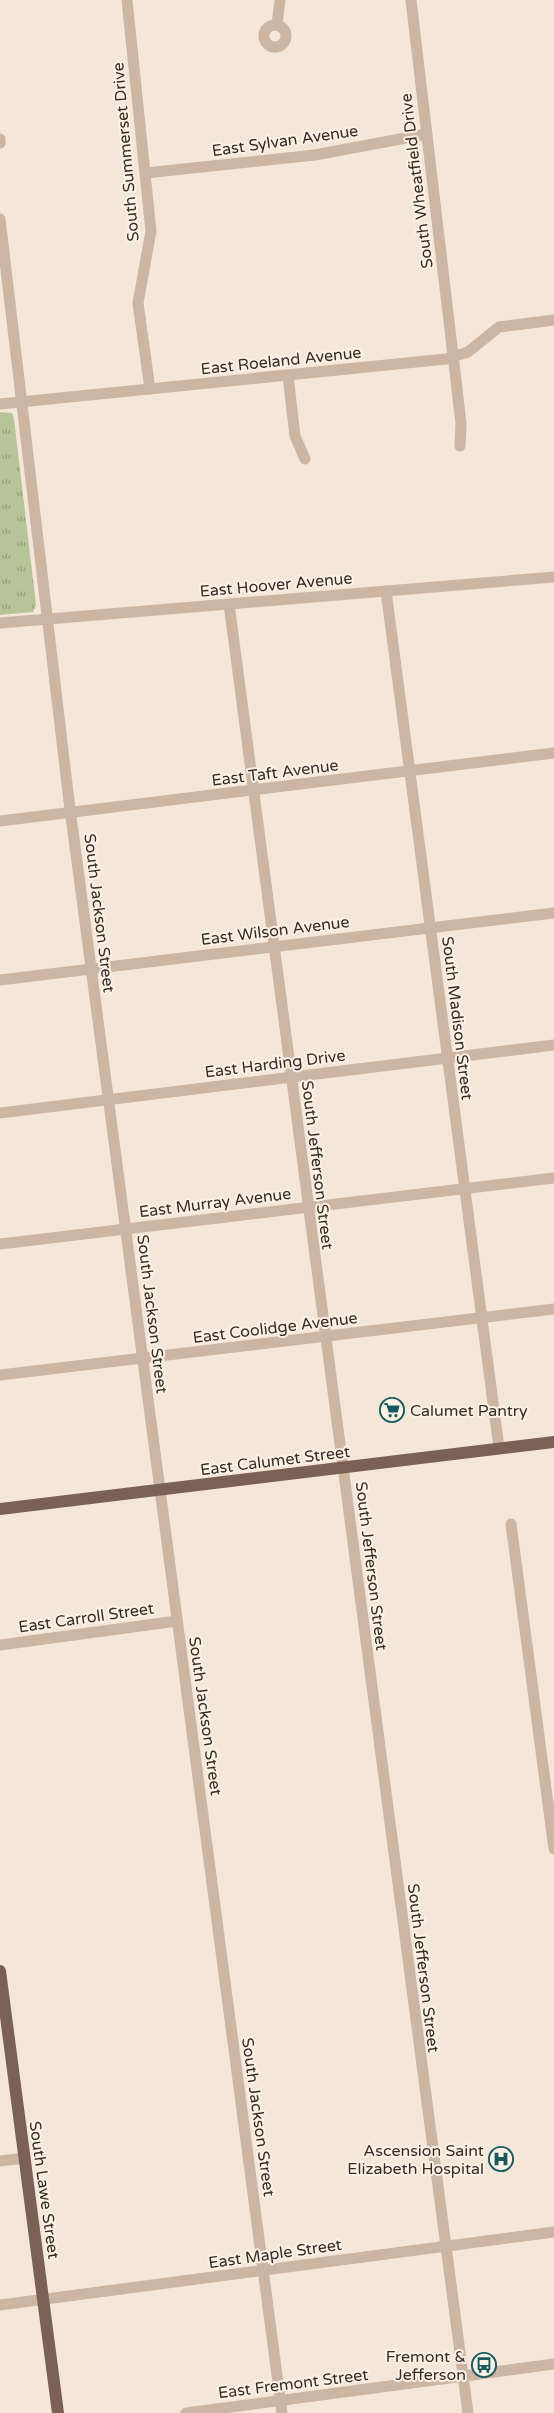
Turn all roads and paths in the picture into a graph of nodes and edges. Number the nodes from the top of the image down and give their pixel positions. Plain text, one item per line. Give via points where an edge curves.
1 (127, 0) edge
2 (280, 0) edge
3 (411, 0) edge
4 (277, 24) dead end
5 (427, 134) junction
6 (0, 140) edge
7 (0, 143) edge
8 (146, 173) junction
9 (0, 219) edge
10 (554, 320) edge
11 (453, 358) junction
12 (288, 376) junction
13 (150, 389) junction
14 (20, 403) junction
15 (0, 404) edge
16 (460, 446) dead end
17 (305, 460) dead end
18 (554, 577) edge
19 (386, 591) junction
20 (229, 604) junction
21 (46, 619) junction
22 (0, 623) edge
23 (554, 753) edge
24 (410, 772) junction
25 (253, 791) junction
26 (71, 813) junction
27 (0, 821) edge
28 (554, 913) edge
29 (430, 927) junction
30 (274, 947) junction
31 (91, 968) junction
32 (0, 980) edge
33 (554, 1045) edge
34 (447, 1058) junction
35 (290, 1077) junction
36 (108, 1100) junction
37 (0, 1113) edge
38 (554, 1178) edge
39 (464, 1189) junction
40 (307, 1207) junction
41 (125, 1229) junction
42 (0, 1244) edge
43 (554, 1309) edge
44 (481, 1318) junction
45 (324, 1337) junction
46 (142, 1358) junction
47 (0, 1375) edge
48 (554, 1442) edge
49 (499, 1448) junction
50 (343, 1468) junction
51 (160, 1490) junction
52 (0, 1509) edge
53 (511, 1524) dead end
54 (177, 1621) junction
55 (0, 1645) edge
56 (554, 1849) edge
57 (0, 1971) edge
58 (3, 2017) edge
59 (24, 2158) junction
60 (0, 2161) edge
61 (554, 2232) edge
62 (446, 2246) junction
63 (263, 2270) junction
64 (43, 2300) junction
65 (0, 2306) edge
66 (554, 2364) edge
67 (463, 2377) junction
68 (281, 2401) junction
69 (58, 2413) edge
70 (186, 2413) edge
71 (282, 2413) edge
72 (468, 2413) edge

1 - 8 street, South Summerset Drive
2 - 4 street
3 - 5 street, South Wheatfield Drive
5 - 8 street, East Sylvan Avenue via 315,155
5 - 11 street, South Wheatfield Drive
6 - 7 street
8 - 13 street, South Summerset Drive via 151,237 138,303
9 - 14 street, South Jackson Street
10 - 11 street, East Roeland Avenue via 499,327 468,352
11 - 12 street, East Roeland Avenue
11 - 16 street, South Wheatfield Drive via 462,423
12 - 13 street, East Roeland Avenue
12 - 17 street via 295,436
13 - 14 street, East Roeland Avenue
14 - 15 street, East Roeland Avenue
14 - 21 street, South Jackson Street
18 - 19 street, East Hoover Avenue
19 - 20 street, East Hoover Avenue
19 - 24 street, South Madison Street
20 - 21 street, East Hoover Avenue
20 - 25 street, South Jefferson Street
21 - 22 street, East Hoover Avenue
21 - 26 street, South Jackson Street
23 - 24 street, East Taft Avenue
24 - 25 street, East Taft Avenue
24 - 29 street, South Madison Street
25 - 26 street, East Taft Avenue
25 - 30 street, South Jefferson Street
26 - 27 street, East Taft Avenue
26 - 31 street, South Jackson Street
28 - 29 street, East Wilson Avenue
29 - 30 street, East Wilson Avenue
29 - 34 street, South Madison Street
30 - 31 street, East Wilson Avenue
30 - 35 street, South Jefferson Street
31 - 32 street, East Wilson Avenue
31 - 36 street, South Jackson Street
33 - 34 street, East Harding Drive
34 - 35 street, East Harding Drive
34 - 39 street, South Madison Street
35 - 36 street, East Harding Drive
35 - 40 street, South Jefferson Street
36 - 37 street, East Harding Drive
36 - 41 street, South Jackson Street
38 - 39 street, East Murray Avenue
39 - 40 street, East Murray Avenue
39 - 44 street, South Madison Street
40 - 41 street, East Murray Avenue
40 - 45 street, South Jefferson Street
41 - 42 street, East Murray Avenue
41 - 46 street, South Jackson Street
43 - 44 street, East Coolidge Avenue
44 - 45 street, East Coolidge Avenue
44 - 49 street, South Madison Street
45 - 46 street, East Coolidge Avenue
45 - 50 street, South Jefferson Street
46 - 47 street, East Coolidge Avenue
46 - 51 street, South Jackson Street
48 - 49 main road, East Calumet Street
49 - 50 main road, East Calumet Street
50 - 51 main road, East Calumet Street
50 - 62 street, South Jefferson Street
51 - 52 main road, East Calumet Street
51 - 54 street, South Jackson Street
53 - 56 street
54 - 55 street, East Carroll Street
54 - 63 street, South Jackson Street
57 - 58 main road, South Lawe Street
58 - 59 main road, South Lawe Street
59 - 60 street
59 - 64 main road, South Lawe Street
61 - 62 street, East Maple Street
62 - 63 street, East Maple Street
62 - 67 street, South Jefferson Street
63 - 64 street, East Maple Street
63 - 68 street, South Jackson Street
64 - 65 street, East Maple Street
64 - 69 main road, South Lawe Street
66 - 67 street, East Fremont Street
67 - 68 street, East Fremont Street
67 - 72 street, South Jefferson Street
68 - 70 street, East Fremont Street
68 - 71 street, South Jackson Street

